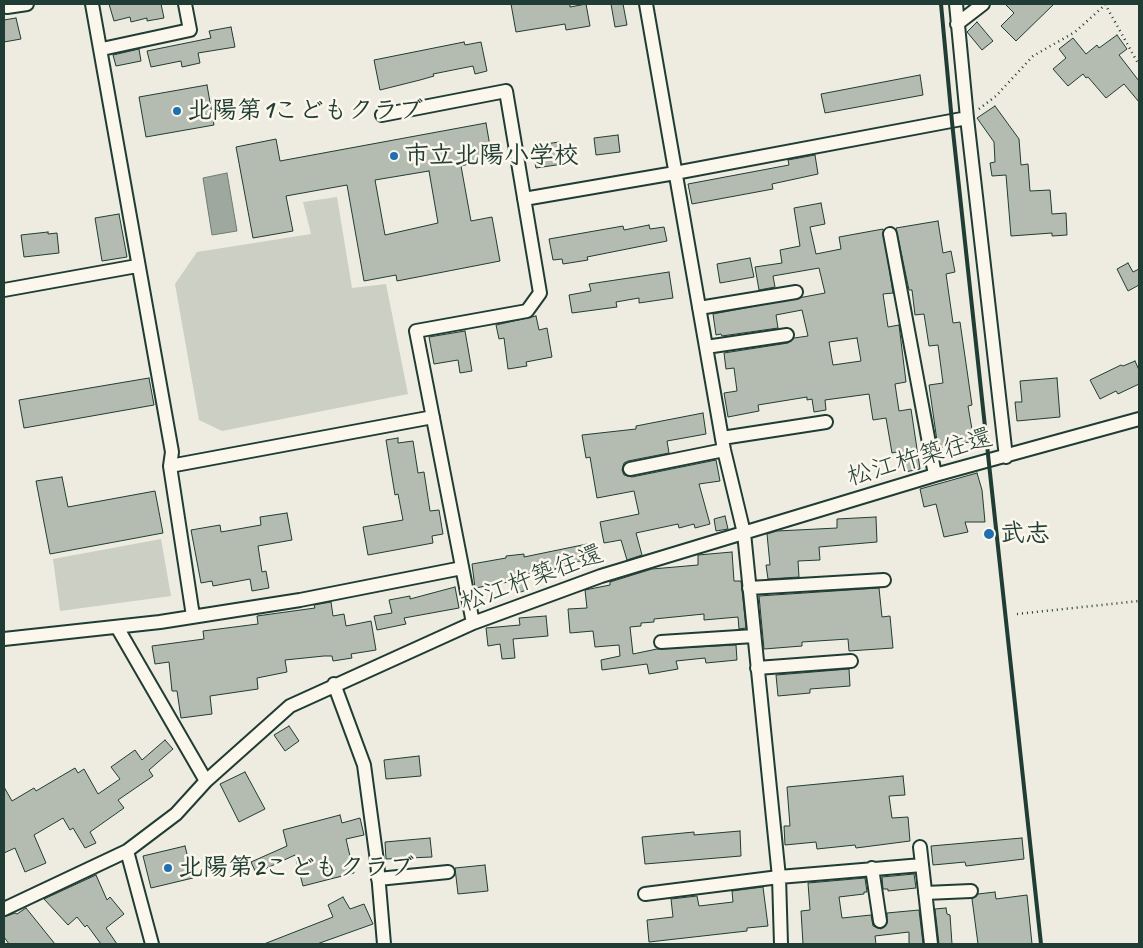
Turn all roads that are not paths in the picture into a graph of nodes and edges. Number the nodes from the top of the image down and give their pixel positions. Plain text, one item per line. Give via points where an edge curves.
1 (27, 4) edge
2 (92, 4) edge
3 (185, 4) edge
4 (646, 4) edge
5 (956, 4) edge
6 (983, 4) edge
7 (7, 7) dead end
8 (957, 24) junction
9 (102, 49) junction
10 (382, 115) dead end
11 (967, 118) junction
12 (675, 173) junction
13 (524, 199) junction
14 (890, 234) dead end
15 (137, 266) junction
16 (4, 290) edge
17 (796, 292) dead end
18 (699, 308) junction
19 (787, 335) dead end
20 (706, 347) junction
21 (433, 418) junction
22 (1139, 419) edge
23 (826, 422) dead end
24 (723, 444) junction
25 (1006, 457) junction
26 (170, 466) junction
27 (630, 469) dead end
28 (935, 475) junction
29 (744, 533) junction
30 (462, 568) junction
31 (884, 580) dead end
32 (749, 588) junction
33 (193, 616) junction
34 (473, 623) junction
35 (117, 627) junction
36 (754, 636) junction
37 (4, 639) edge
38 (662, 642) dead end
39 (851, 661) dead end
40 (758, 668) junction
41 (334, 684) junction
42 (206, 781) junction
43 (920, 847) dead end
44 (127, 852) junction
45 (922, 865) junction
46 (872, 868) junction
47 (448, 872) dead end
48 (779, 877) junction
49 (378, 879) junction
50 (971, 891) dead end
51 (925, 893) junction
52 (645, 894) dead end
53 (4, 909) edge
54 (880, 921) dead end
55 (152, 944) edge
56 (384, 944) edge
57 (781, 944) edge
58 (932, 944) edge

1 - 7 street
2 - 9 street
3 - 9 street via 190,30
4 - 12 street
5 - 8 street
6 - 8 street
8 - 11 street
9 - 15 street
10 - 13 street via 506,91
11 - 12 street
11 - 25 street
12 - 13 street
12 - 18 street
13 - 21 street via 540,293 527,311 416,331
14 - 28 street
15 - 16 street
15 - 26 street via 172,452
17 - 18 street
18 - 20 street
19 - 20 street
20 - 24 street
21 - 26 street
21 - 30 street
22 - 25 street, 松江杵築往還
23 - 24 street
24 - 27 street
24 - 29 street
25 - 28 street, 松江杵築往還
26 - 33 street
28 - 29 street, 松江杵築往還
29 - 32 street
29 - 34 street, 松江杵築往還 via 601,576
30 - 33 street via 300,600
30 - 34 street
31 - 32 street
32 - 36 street
33 - 35 street
34 - 41 street, 松江杵築往還
35 - 37 street
35 - 42 street
36 - 38 street
36 - 40 street
39 - 40 street
40 - 48 street
41 - 42 street, 松江杵築往還 via 290,706
41 - 49 street via 364,765
42 - 44 street, 松江杵築往還 via 176,814
43 - 45 street
44 - 53 street, 松江杵築往還
44 - 55 street
45 - 46 street
45 - 51 street
46 - 48 street
46 - 54 street
47 - 49 street
48 - 52 street
48 - 57 street
49 - 56 street
50 - 51 street
51 - 58 street

